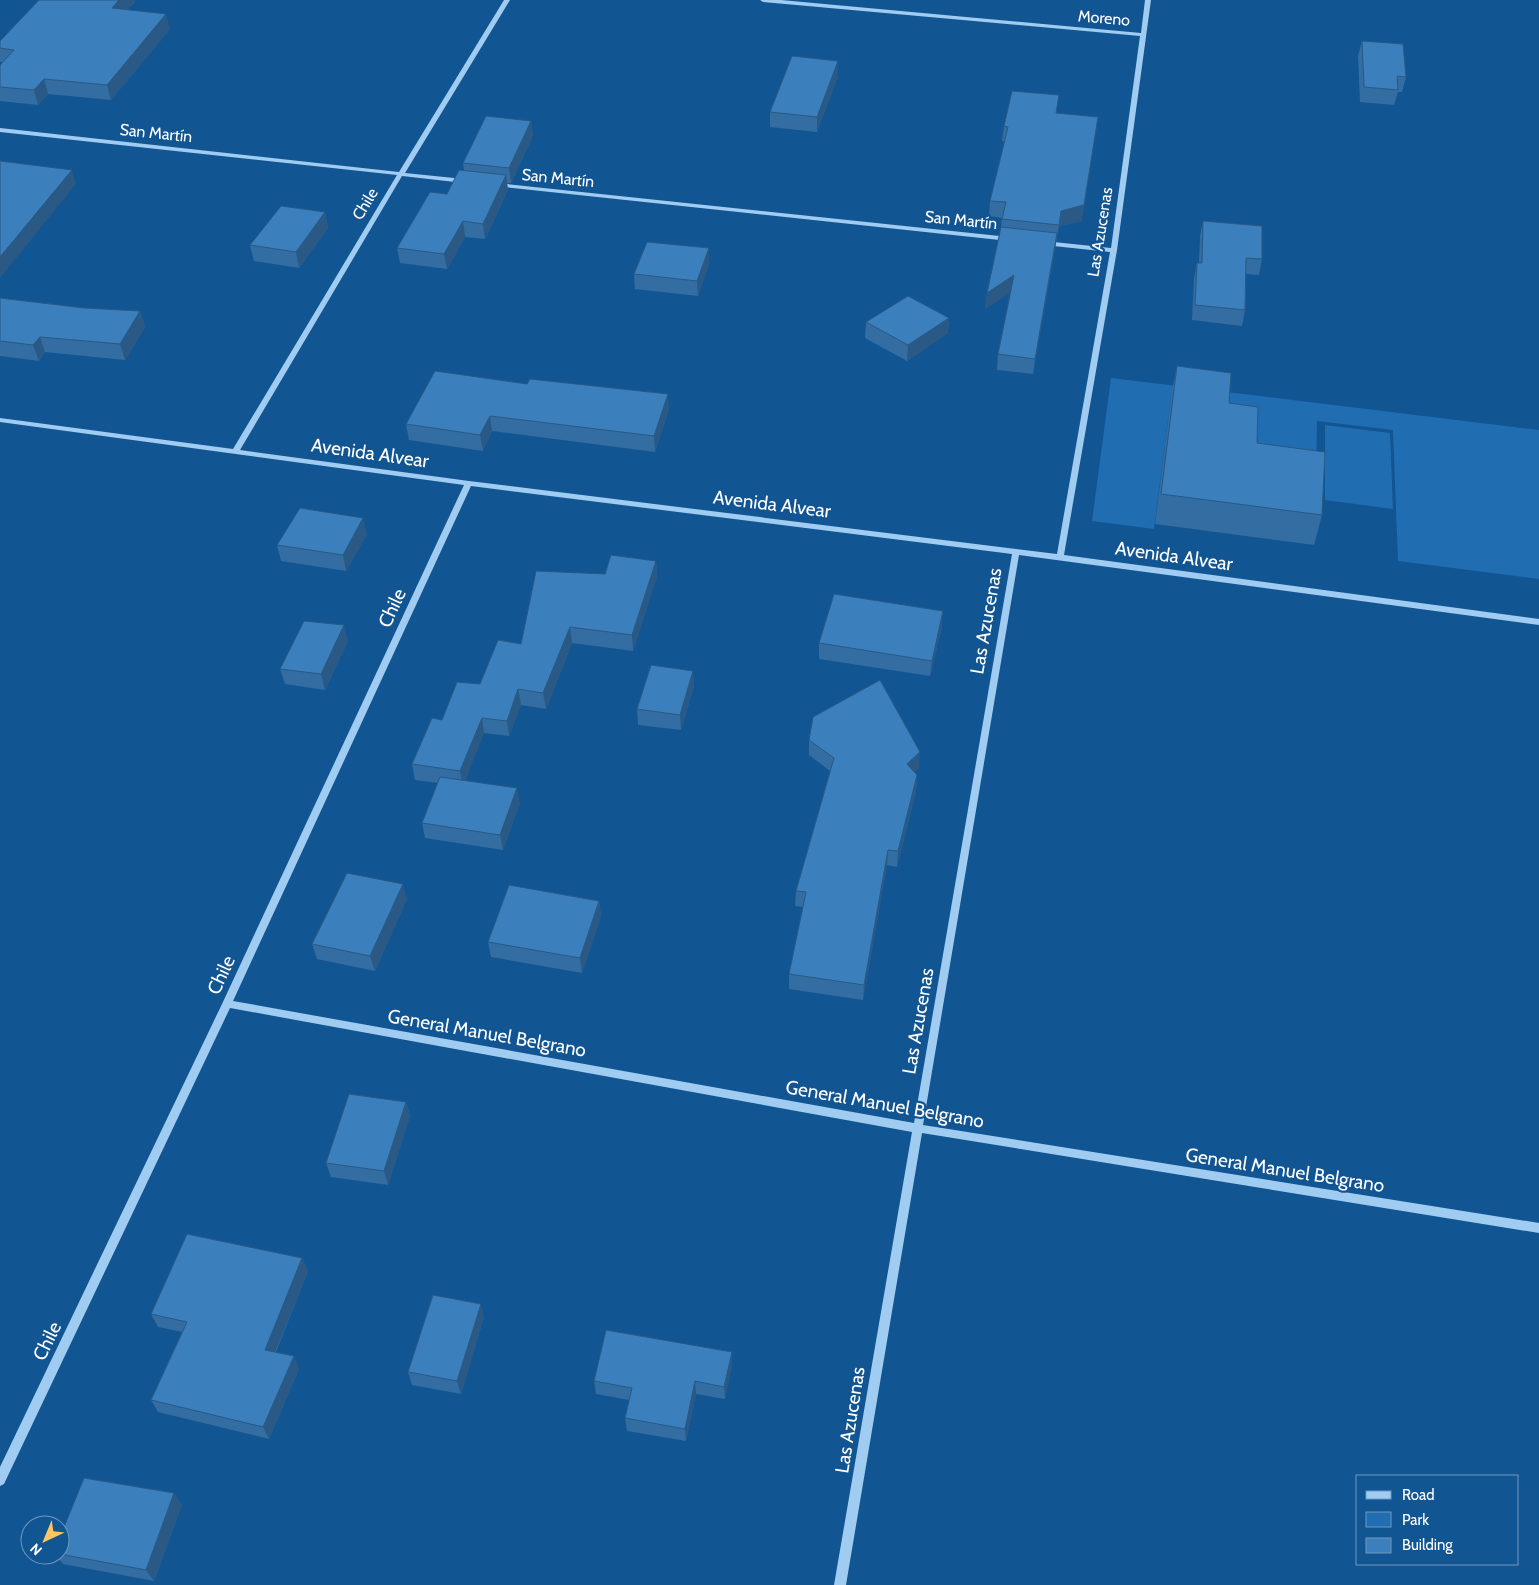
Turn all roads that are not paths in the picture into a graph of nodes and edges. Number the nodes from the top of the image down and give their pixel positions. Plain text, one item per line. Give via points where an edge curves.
1 (507, 0) edge
2 (763, 0) edge
3 (1148, 0) edge
4 (1144, 36) junction
5 (0, 130) edge
6 (400, 175) junction
7 (470, 182) edge
8 (489, 184) edge
9 (1014, 240) edge
10 (1034, 242) edge
11 (1114, 250) junction
12 (0, 420) edge
13 (236, 451) junction
14 (469, 483) junction
15 (1016, 551) junction
16 (1060, 556) junction
17 (1539, 622) edge
18 (228, 1004) junction
19 (917, 1128) junction
20 (1539, 1228) edge
21 (0, 1480) edge
22 (840, 1585) edge

1 - 6 street, Chile
2 - 4 street, Moreno
3 - 4 street, Las Azucenas
4 - 11 street, Las Azucenas
5 - 6 street, San Martín
6 - 7 street, San Martín
6 - 13 street, Chile
8 - 9 street, San Martín
10 - 11 street
11 - 16 street, Las Azucenas
12 - 13 street, Avenida Alvear
13 - 14 street, Avenida Alvear
14 - 15 street, Avenida Alvear
14 - 18 street, Chile
15 - 16 street, Avenida Alvear
15 - 19 street, Las Azucenas
16 - 17 street, Avenida Alvear
18 - 19 street, General Manuel Belgrano
18 - 21 street, Chile
19 - 20 street, General Manuel Belgrano
19 - 22 street, Las Azucenas

